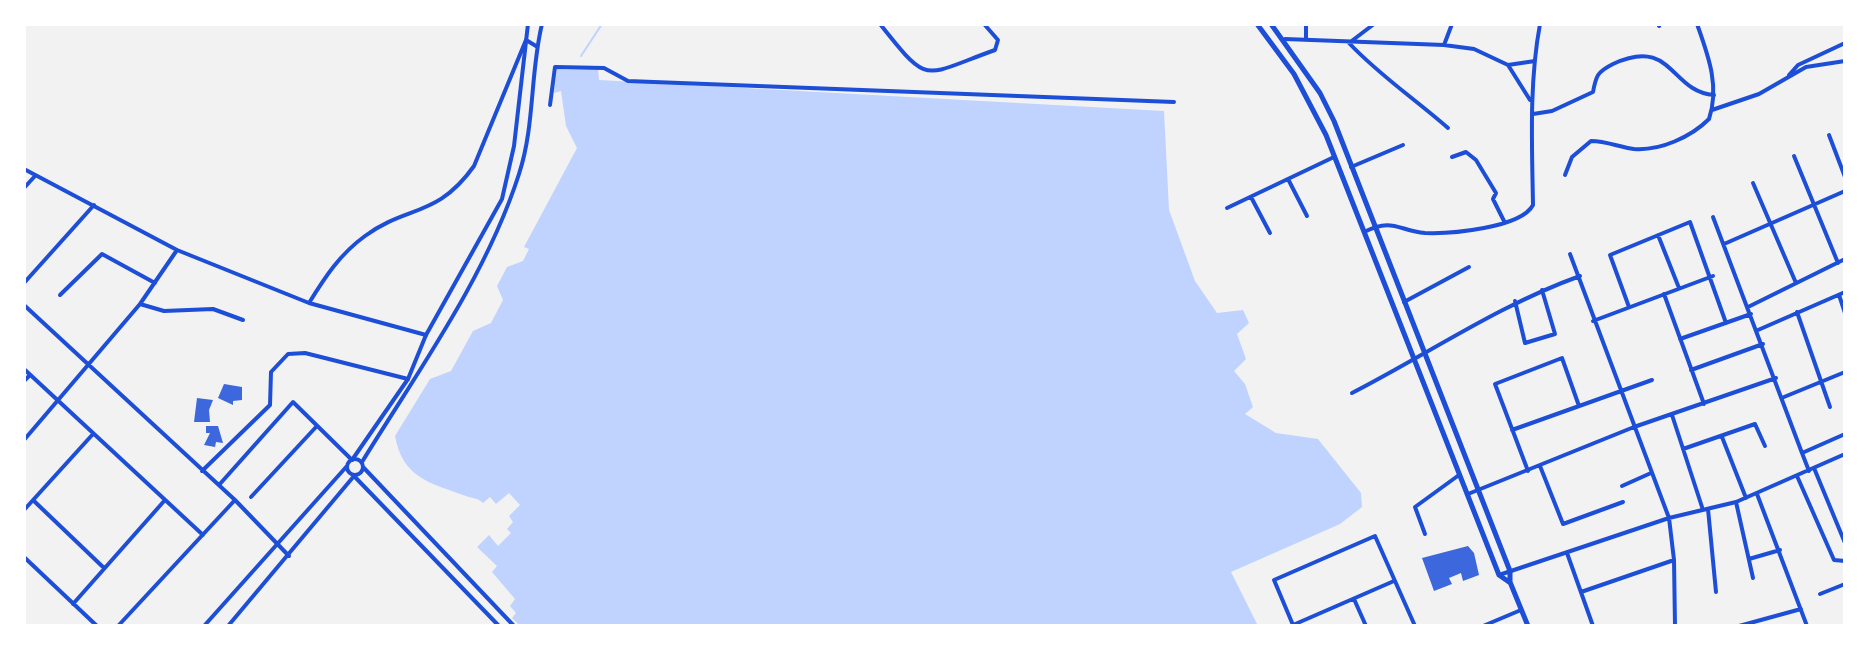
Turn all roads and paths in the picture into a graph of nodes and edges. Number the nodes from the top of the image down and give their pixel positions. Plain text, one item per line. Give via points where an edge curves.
1 (528, 24) edge
2 (542, 24) edge
3 (880, 24) edge
4 (984, 24) edge
5 (1257, 24) edge
6 (1271, 24) edge
7 (1306, 24) edge
8 (1374, 24) edge
9 (1452, 24) edge
10 (1540, 24) edge
11 (1697, 24) edge
12 (1285, 39) junction
13 (526, 40) junction
14 (1306, 40) junction
15 (1349, 43) junction
16 (1845, 43) edge
17 (1444, 45) junction
18 (536, 46) junction
19 (1535, 61) junction
20 (1845, 61) edge
21 (1508, 65) junction
22 (1789, 76) junction
23 (1714, 95) junction
24 (1531, 101) junction
25 (1174, 102) dead end
26 (550, 105) dead end
27 (1712, 110) junction
28 (1533, 114) junction
29 (1448, 128) dead end
30 (1829, 135) dead end
31 (1403, 145) dead end
32 (1794, 156) dead end
33 (1334, 157) junction
34 (1452, 157) dead end
35 (1351, 167) junction
36 (24, 169) edge
37 (1565, 175) dead end
38 (35, 176) junction
39 (1845, 177) edge
40 (1288, 179) junction
41 (1753, 183) dead end
42 (24, 188) edge
43 (1845, 191) edge
44 (1251, 197) junction
45 (94, 205) junction
46 (1814, 205) junction
47 (1227, 208) dead end
48 (1307, 216) dead end
49 (1713, 217) dead end
50 (1505, 223) junction
51 (1771, 224) junction
52 (1373, 227) junction
53 (1364, 232) junction
54 (1270, 233) dead end
55 (1658, 235) junction
56 (1724, 244) junction
57 (177, 250) junction
58 (1570, 254) dead end
59 (1845, 259) edge
60 (1838, 263) junction
61 (1469, 267) dead end
62 (1580, 276) junction
63 (1713, 276) junction
64 (24, 283) edge
65 (155, 283) junction
66 (1796, 283) junction
67 (1679, 288) junction
68 (1542, 290) junction
69 (1845, 292) edge
70 (1664, 294) junction
71 (60, 295) dead end
72 (1839, 295) junction
73 (1515, 301) junction
74 (1404, 302) junction
75 (309, 303) junction
76 (140, 304) junction
77 (24, 305) edge
78 (1629, 307) junction
79 (1748, 307) junction
80 (1797, 312) junction
81 (1845, 313) edge
82 (1751, 314) junction
83 (243, 320) dead end
84 (1593, 321) junction
85 (1726, 323) junction
86 (1758, 330) junction
87 (426, 335) junction
88 (1680, 339) junction
89 (1763, 344) junction
90 (1425, 356) junction
91 (1415, 361) junction
92 (89, 367) junction
93 (24, 369) edge
94 (1691, 370) junction
95 (1845, 372) edge
96 (30, 375) junction
97 (1776, 378) junction
98 (408, 379) junction
99 (1652, 380) dead end
100 (24, 381) edge
101 (1821, 381) junction
102 (1619, 391) junction
103 (1352, 393) dead end
104 (1784, 397) junction
105 (59, 401) junction
106 (1704, 404) junction
107 (1579, 406) junction
108 (1830, 407) dead end
109 (1672, 415) junction
110 (316, 427) junction
111 (1634, 427) junction
112 (1512, 430) junction
113 (93, 434) junction
114 (1845, 434) edge
115 (1722, 437) junction
116 (24, 440) edge
117 (1765, 446) dead end
118 (1683, 449) junction
119 (1802, 453) junction
120 (1845, 454) edge
121 (352, 460) junction
122 (363, 465) junction
123 (347, 466) junction
124 (1540, 466) junction
125 (1812, 470) junction
126 (202, 471) junction
127 (1528, 471) junction
128 (1651, 473) junction
129 (1459, 475) junction
130 (354, 476) junction
131 (1797, 476) junction
132 (219, 485) junction
133 (1622, 486) dead end
134 (1477, 489) junction
135 (1757, 493) junction
136 (1467, 494) junction
137 (251, 497) dead end
138 (1746, 498) junction
139 (33, 500) junction
140 (165, 500) junction
141 (235, 500) junction
142 (1623, 502) dead end
143 (1736, 502) junction
144 (1706, 509) junction
145 (24, 510) edge
146 (1669, 518) junction
147 (1425, 534) dead end
148 (203, 535) junction
149 (1845, 543) edge
150 (279, 545) junction
151 (1780, 550) junction
152 (1567, 553) junction
153 (289, 556) junction
154 (24, 557) edge
155 (1749, 559) junction
156 (1674, 560) junction
157 (1845, 561) edge
158 (104, 568) junction
159 (1510, 571) junction
160 (1499, 575) junction
161 (1753, 578) dead end
162 (1394, 581) junction
163 (1510, 582) junction
164 (1845, 584) edge
165 (1581, 592) junction
166 (1716, 592) dead end
167 (1820, 594) dead end
168 (1354, 599) junction
169 (73, 604) junction
170 (1801, 609) junction
171 (1521, 610) junction
172 (1312, 617) junction
173 (97, 626) edge
174 (118, 626) edge
175 (204, 626) edge
176 (228, 626) edge
177 (499, 626) edge
178 (514, 626) edge
179 (1316, 626) edge
180 (1366, 626) edge
181 (1415, 626) edge
182 (1483, 626) edge
183 (1528, 626) edge
184 (1593, 626) edge
185 (1675, 626) edge
186 (1739, 626) edge
187 (1807, 626) edge

1 - 13 street
2 - 18 street
3 - 4 street via 914,67 934,72 995,50 998,40
5 - 33 main road via 1294,74
6 - 12 main road
7 - 14 street
8 - 15 street
9 - 17 street
10 - 19 street
11 - 23 street
12 - 14 street
12 - 35 main road via 1326,104
13 - 18 street
13 - 75 street via 474,166 461,185 444,200 366,234 332,266
13 - 87 street via 502,199
14 - 15 street
15 - 17 street
15 - 29 street
16 - 22 street via 1798,65
17 - 21 street via 1474,49
18 - 122 street via 525,153 505,213
19 - 21 street
19 - 24 street
20 - 22 street via 1812,65
21 - 24 street
22 - 27 street via 1759,94
23 - 27 street
23 - 28 street via 1700,92 1658,59 1641,54 1600,71 1592,93
24 - 28 street
25 - 26 street via 628,81 604,68 555,67
27 - 37 street via 1703,126 1660,146 1632,149 1591,141 1572,157
28 - 50 street via 1533,205 1528,213
30 - 39 street
31 - 35 street
32 - 46 street
33 - 40 street
33 - 53 main road
34 - 50 street via 1466,152 1473,156 1496,193 1493,199
35 - 52 main road
36 - 38 street
38 - 42 street
38 - 45 street
40 - 44 street
40 - 48 street
41 - 51 street
43 - 46 street
44 - 47 street
44 - 54 street
45 - 57 street
45 - 64 street
46 - 51 street
46 - 60 street
49 - 56 street
50 - 52 street via 1434,233 1394,224
51 - 56 street
51 - 66 street
52 - 53 street
52 - 74 main road
53 - 91 main road
55 - 63 street via 1690,222
55 - 67 street
55 - 78 street via 1610,255
56 - 79 street
57 - 65 street
57 - 75 street
58 - 62 street
59 - 60 street
60 - 66 street
61 - 74 street
62 - 68 street
62 - 84 street
63 - 67 street
63 - 85 street
65 - 71 street via 102,254
65 - 76 street
66 - 79 street
67 - 70 street
68 - 73 street
68 - 73 street via 1555,334 1525,343
69 - 72 street
70 - 78 street
70 - 88 street
72 - 80 street
72 - 81 street
73 - 90 street
74 - 90 main road
75 - 87 street
76 - 83 street via 164,311 213,309
76 - 92 street
77 - 92 street
78 - 84 street
79 - 82 street
80 - 86 street
80 - 101 street
82 - 85 street
82 - 86 street
84 - 102 street
85 - 88 street
86 - 89 street
87 - 98 street
88 - 94 street
89 - 94 street
89 - 97 street
90 - 91 street
90 - 134 main road
91 - 103 street
91 - 129 main road
92 - 105 street
92 - 126 street
93 - 96 street
94 - 106 street
95 - 101 street
96 - 100 street
96 - 105 street
97 - 104 street
97 - 106 street
98 - 121 street
98 - 126 street via 305,353 288,354 271,372 270,405
99 - 102 street
101 - 104 street
101 - 108 street
102 - 107 street
102 - 111 street
104 - 119 street
105 - 113 street
105 - 116 street
106 - 109 street
107 - 112 street
107 - 112 street via 1562,358 1495,384
109 - 111 street
109 - 118 street
110 - 121 street
110 - 132 street via 293,402
110 - 137 street
111 - 124 street
111 - 128 street
112 - 127 street
113 - 139 street
113 - 140 street
114 - 119 street
115 - 117 street via 1755,424
115 - 118 street
115 - 138 street
118 - 144 street
119 - 125 street
120 - 125 street
121 - 122 street
121 - 123 street
122 - 130 street
122 - 178 street
123 - 130 street
123 - 150 street
124 - 127 street
124 - 142 street via 1563,524
125 - 131 street
125 - 149 street
126 - 132 street
127 - 134 street
128 - 133 street
128 - 146 street
129 - 136 main road
129 - 147 street via 1415,507
130 - 153 street
130 - 177 street
131 - 135 street
131 - 157 street via 1834,560
132 - 141 street
134 - 136 street
134 - 159 main road
135 - 138 street
135 - 151 street
136 - 160 main road
138 - 143 street
139 - 145 street
139 - 158 street
140 - 148 street
140 - 158 street
141 - 148 street
141 - 150 street
143 - 144 street
143 - 155 street
144 - 146 street
144 - 166 street
146 - 152 street
146 - 156 street
148 - 174 street
150 - 153 street
150 - 175 street
151 - 155 street
151 - 170 street
152 - 159 street
152 - 165 street
153 - 176 street
154 - 169 street
155 - 161 street
156 - 165 street
156 - 185 street
158 - 169 street
159 - 160 street
159 - 163 main road
160 - 163 main road
162 - 168 street
162 - 172 street via 1375,536 1274,580 1293,625
162 - 181 street
163 - 171 main road
164 - 167 street
165 - 184 street
168 - 172 street
168 - 180 street
169 - 173 street
170 - 186 street
170 - 187 street
171 - 182 street
171 - 183 main road
172 - 179 street

